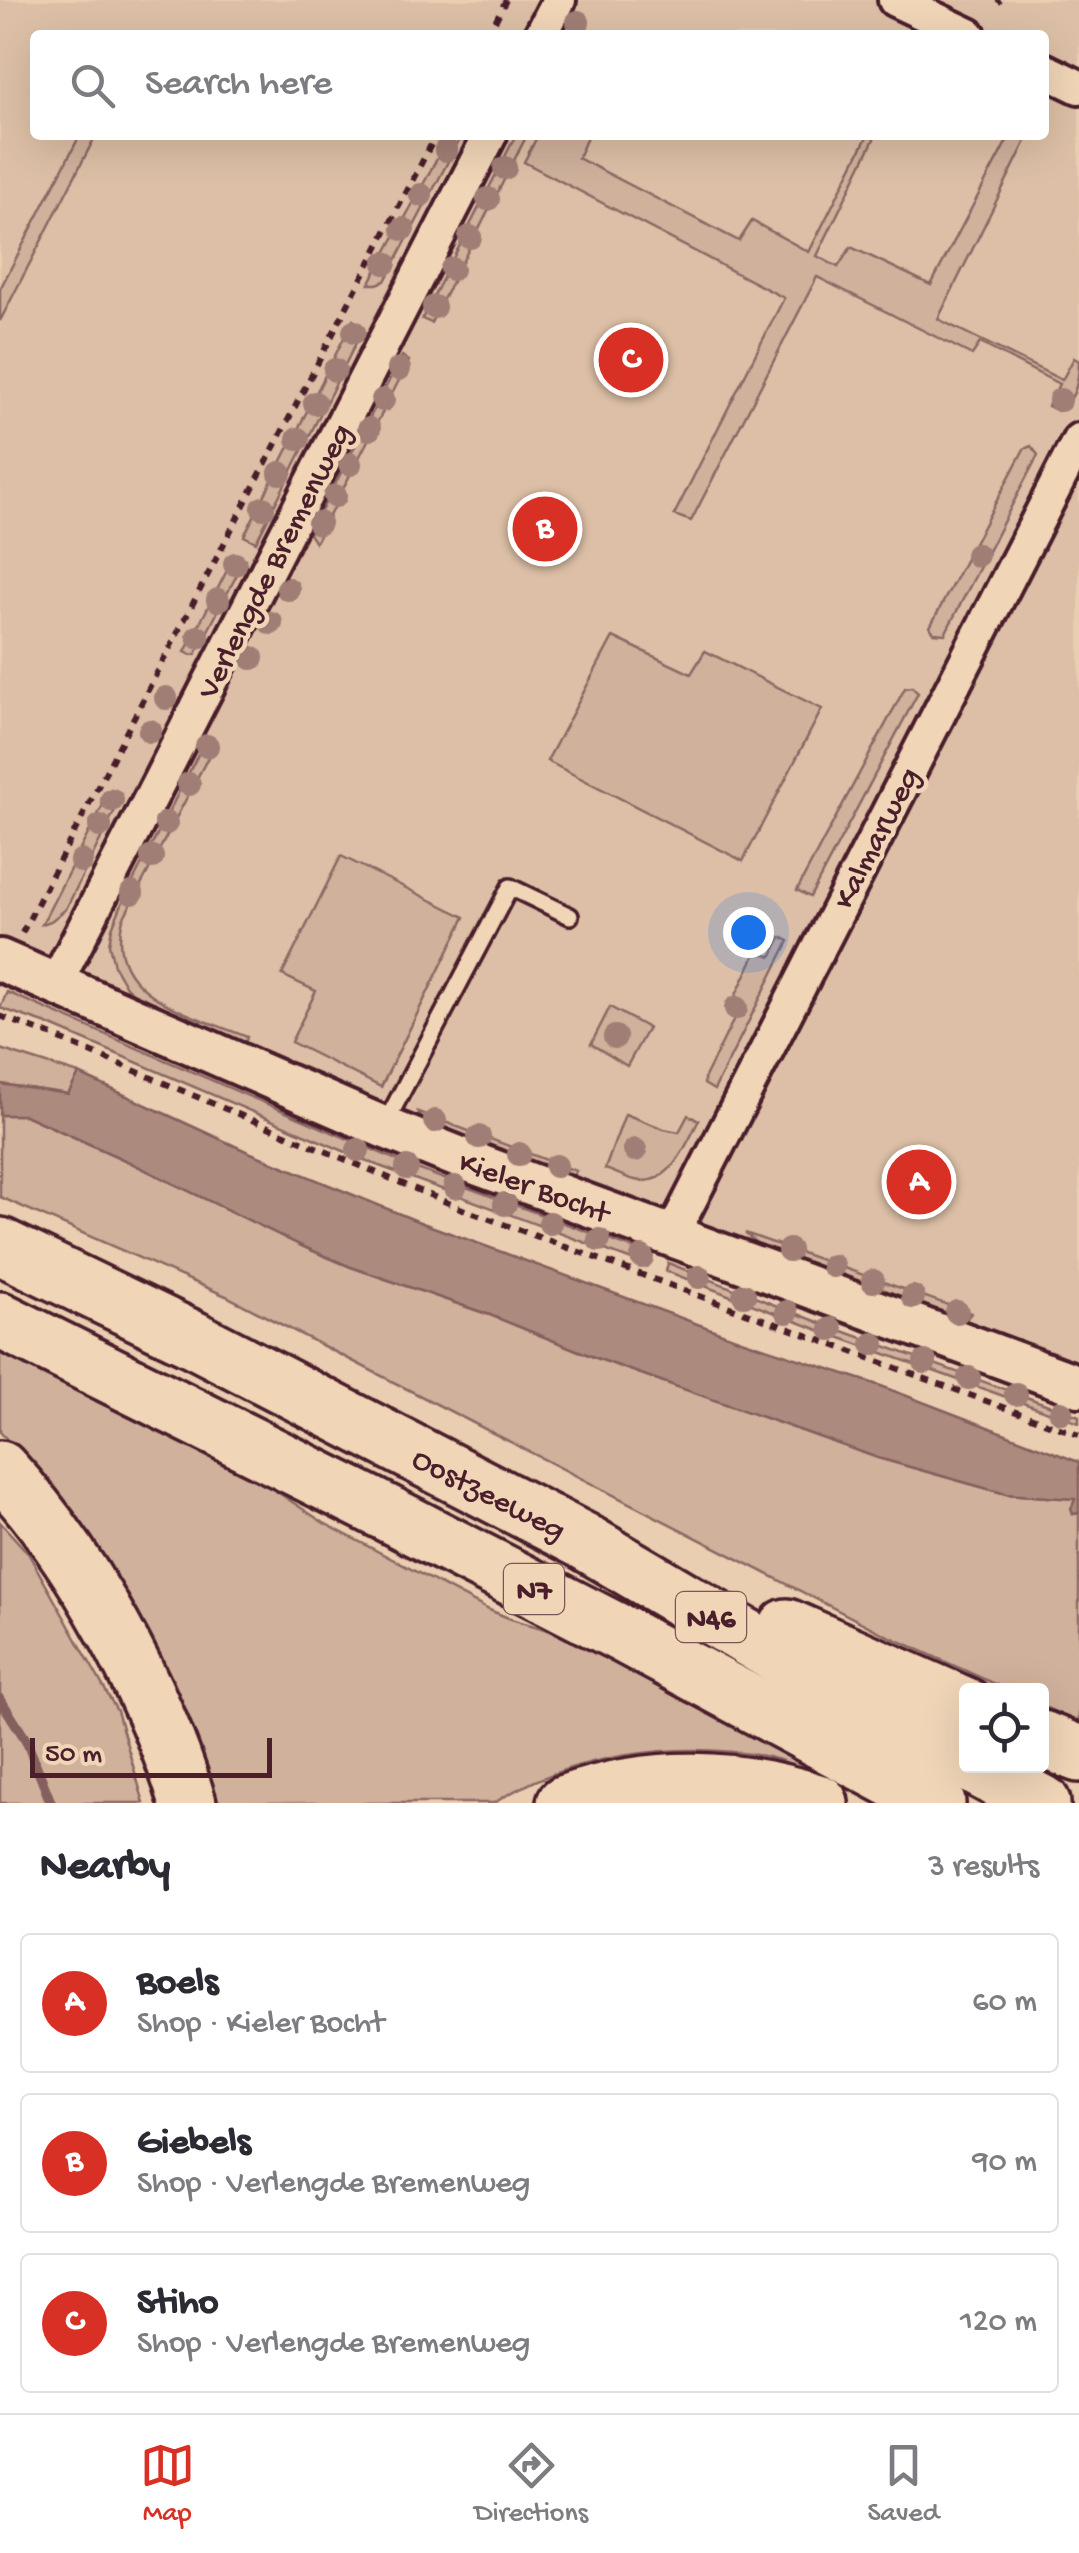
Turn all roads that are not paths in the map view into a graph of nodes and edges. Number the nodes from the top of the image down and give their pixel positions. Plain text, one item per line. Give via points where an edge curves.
1 (559, 0) edge
2 (895, 0) edge
3 (544, 30) edge
4 (958, 30) edge
5 (1049, 72) edge
6 (1079, 87) edge
7 (487, 140) edge
8 (1079, 440) edge
9 (570, 916) dead end
10 (4, 962) edge
11 (55, 985) junction
12 (384, 1128) junction
13 (672, 1235) junction
14 (0, 1246) edge
15 (0, 1320) edge
16 (1079, 1386) edge
17 (0, 1469) edge
18 (582, 1540) junction
19 (959, 1703) edge
20 (1049, 1741) edge
21 (1079, 1754) edge
22 (959, 1758) edge
23 (987, 1773) edge
24 (188, 1803) edge
25 (565, 1803) edge
26 (820, 1803) edge
27 (937, 1803) edge
28 (1042, 1803) edge

1 - 3 street
2 - 4 street
5 - 6 street
7 - 11 street, Verlengde Bremenweg
8 - 13 street, Kalmarweg
9 - 12 lane via 510,887
10 - 11 street, Kieler Bocht
11 - 12 street, Kieler Bocht
12 - 13 street, Kieler Bocht
13 - 16 street, Kieler Bocht
14 - 18 highway, Oostzeeweg / N7
15 - 27 highway, Oostzeeweg / N7 via 637,1642
17 - 24 highway via 104,1613 148,1695
18 - 19 highway, N7
18 - 22 highway, Oostzeeweg / N46
20 - 21 highway
23 - 28 highway, Oostzeeweg / N46
25 - 26 highway via 683,1779 754,1786

